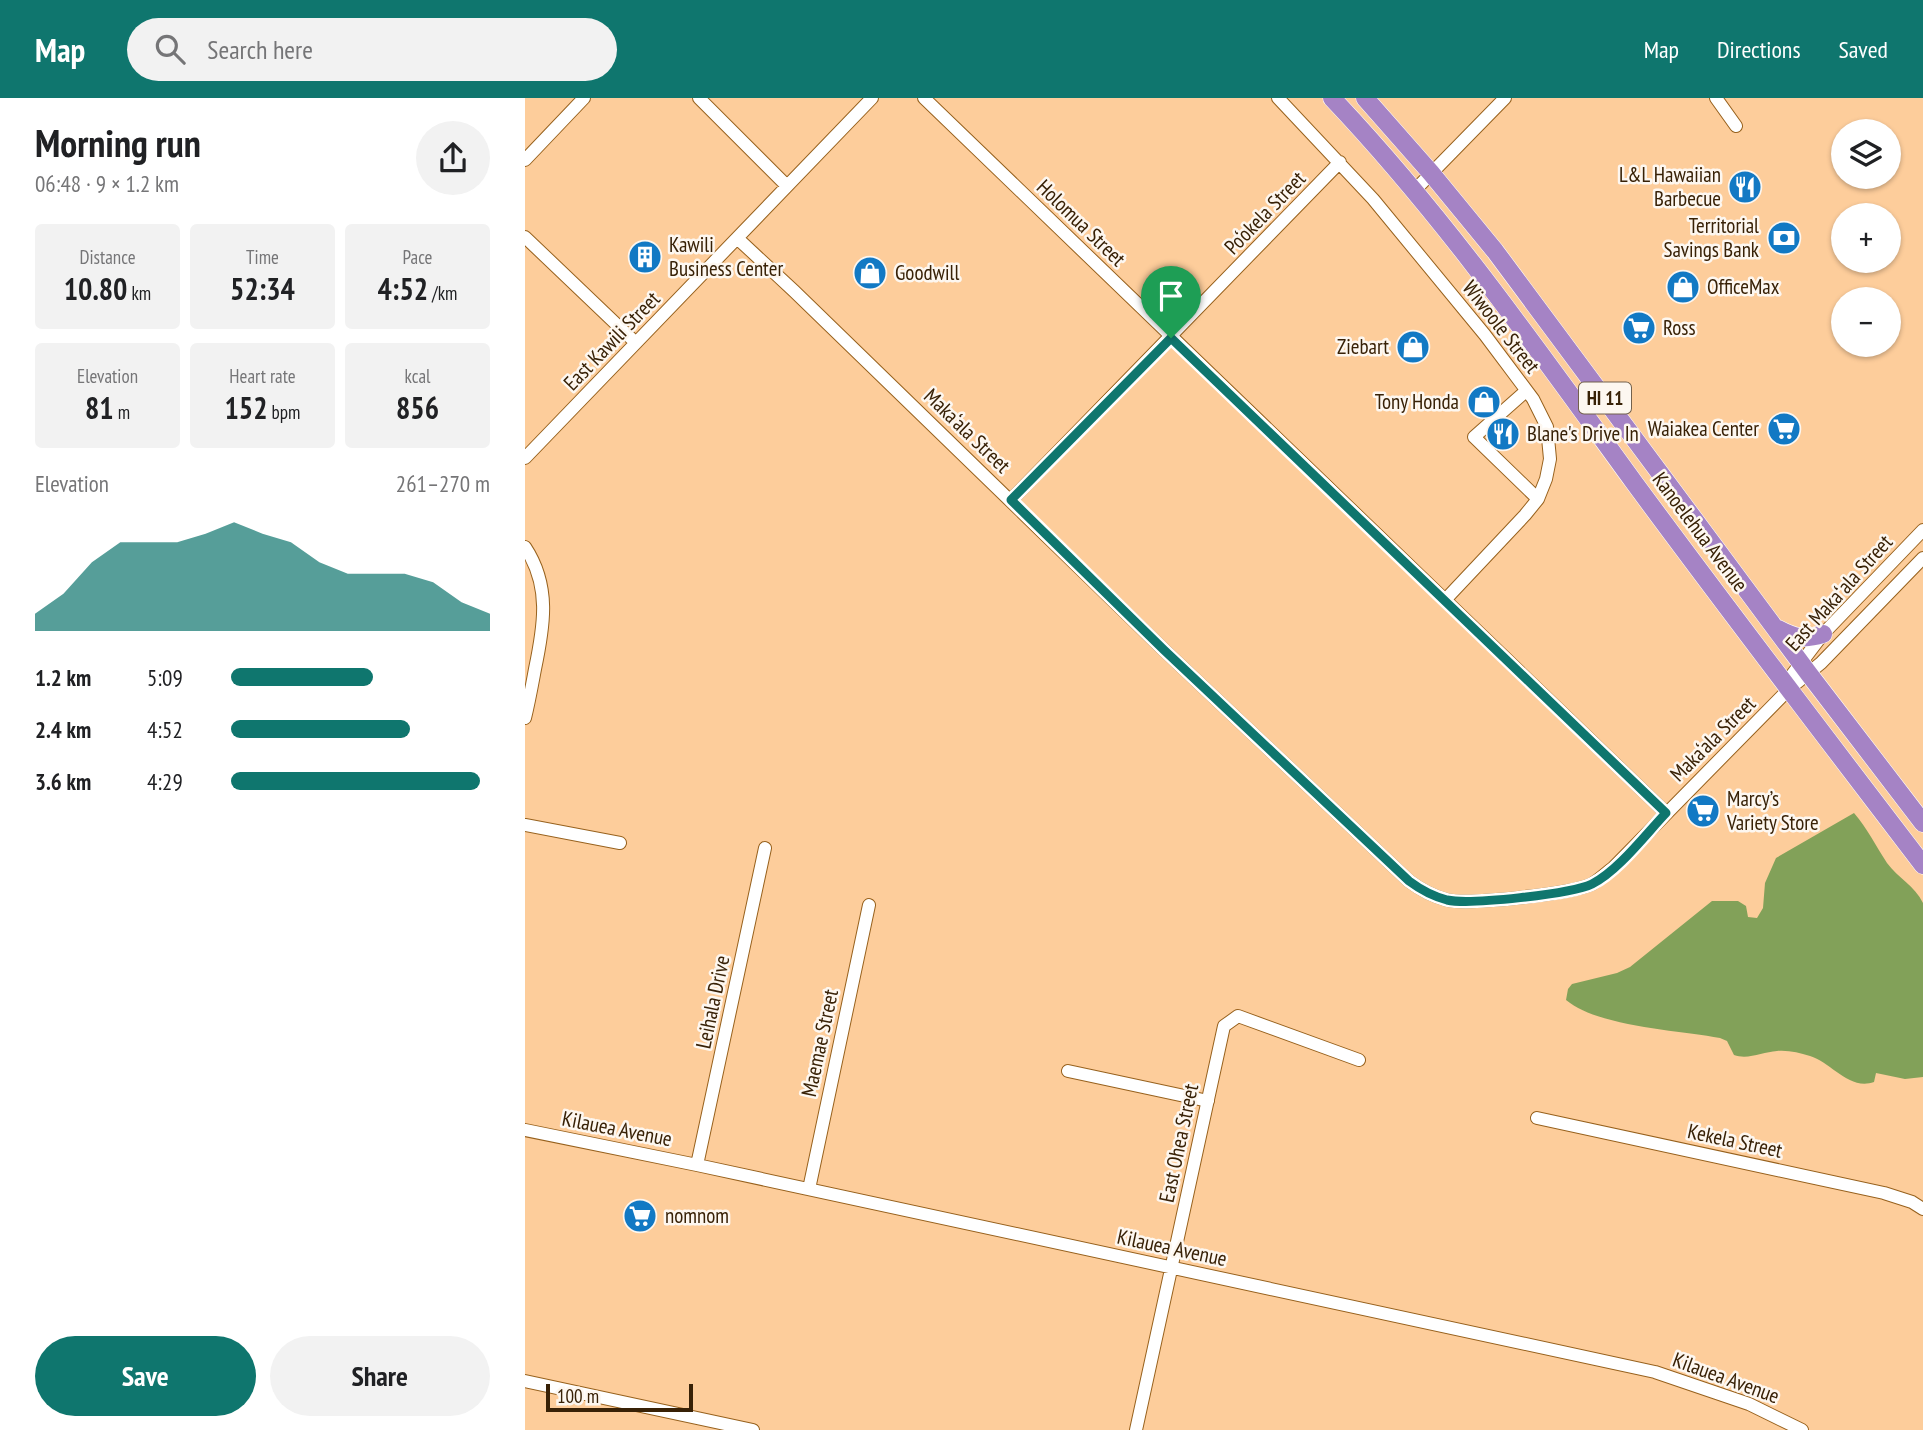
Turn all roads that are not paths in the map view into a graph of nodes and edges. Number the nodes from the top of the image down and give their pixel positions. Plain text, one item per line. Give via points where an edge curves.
1 (584, 98) edge
2 (699, 98) edge
3 (871, 98) edge
4 (924, 98) edge
5 (1278, 98) edge
6 (1332, 98) edge
7 (1365, 98) edge
8 (1505, 98) edge
9 (1716, 98) edge
10 (1736, 126) dead end
11 (525, 160) edge
12 (1340, 162) junction
13 (1431, 173) junction
14 (787, 186) junction
15 (1415, 190) junction
16 (525, 237) edge
17 (737, 239) junction
18 (1171, 338) junction
19 (636, 343) junction
20 (1526, 391) junction
21 (525, 458) edge
22 (1538, 499) junction
23 (1011, 500) junction
24 (1923, 530) edge
25 (525, 547) edge
26 (1923, 558) edge
27 (1445, 600) junction
28 (1775, 627) junction
29 (1823, 634) junction
30 (1805, 668) junction
31 (1787, 686) junction
32 (525, 718) edge
33 (1666, 813) junction
34 (1923, 823) edge
35 (525, 825) edge
36 (620, 843) dead end
37 (765, 848) dead end
38 (1923, 866) edge
39 (869, 905) dead end
40 (1359, 1059) dead end
41 (1068, 1071) dead end
42 (1208, 1101) junction
43 (1537, 1118) dead end
44 (525, 1130) edge
45 (697, 1165) junction
46 (809, 1189) junction
47 (1923, 1209) edge
48 (1172, 1268) junction
49 (525, 1381) edge
50 (753, 1430) edge
51 (1136, 1430) edge
52 (1802, 1430) edge

1 - 11 street
2 - 14 street
3 - 14 street, East Kawili Street
4 - 18 street, Holomua Street
5 - 12 street, Wiwoole Street
6 - 15 highway, Kanoelehua Avenue / HI 11
7 - 13 highway, Kanoelehua Avenue / HI 11
8 - 13 street
9 - 10 street
12 - 18 street, Po‘okela Street
12 - 20 street, Wiwoole Street via 1477,325
13 - 15 street
13 - 28 highway, Kanoelehua Avenue / HI 11 via 1495,251
14 - 17 street, East Kawili Street
15 - 31 highway, Kanoelehua Avenue / HI 11 via 1478,268
16 - 19 street
17 - 19 street, East Kawili Street
17 - 23 street, Maka‘ala Street
18 - 23 street, Po‘okela Street
18 - 27 street, Holomua Street
19 - 21 street, East Kawili Street
20 - 22 street, Wiwoole Street via 1549,438 1549,469
20 - 22 street via 1474,438
22 - 27 street, Wiwoole Street
23 - 33 street, Maka‘ala Street via 1425,893 1450,900 1482,900 1569,891 1593,884
24 - 29 street, East Makaʻala Street
25 - 32 street via 543,585 544,609
26 - 30 street, East Makaʻala Street
27 - 33 street, Holomua Street
28 - 29 highway via 1799,638
28 - 30 highway, Kanoelehua Avenue / HI 11
29 - 30 street, East Makaʻala Street
30 - 31 street, East Makaʻala Street
30 - 34 highway, Kanoelehua Avenue / HI 11
31 - 33 street, Maka‘ala Street
31 - 38 highway, Kanoelehua Avenue / HI 11
35 - 36 street
37 - 45 street, Leihala Drive
39 - 46 street, Maemae Street
40 - 42 street, East Ohea Street via 1238,1016 1224,1026
41 - 42 street
42 - 48 street, East Ohea Street
43 - 47 street, Kekela Street via 1884,1193
44 - 45 street, Kilauea Avenue
45 - 46 street, Kilauea Avenue
46 - 48 street, Kilauea Avenue
48 - 51 street, East Ohea Street
48 - 52 street, Kilauea Avenue via 1655,1372 1749,1404
49 - 50 street

